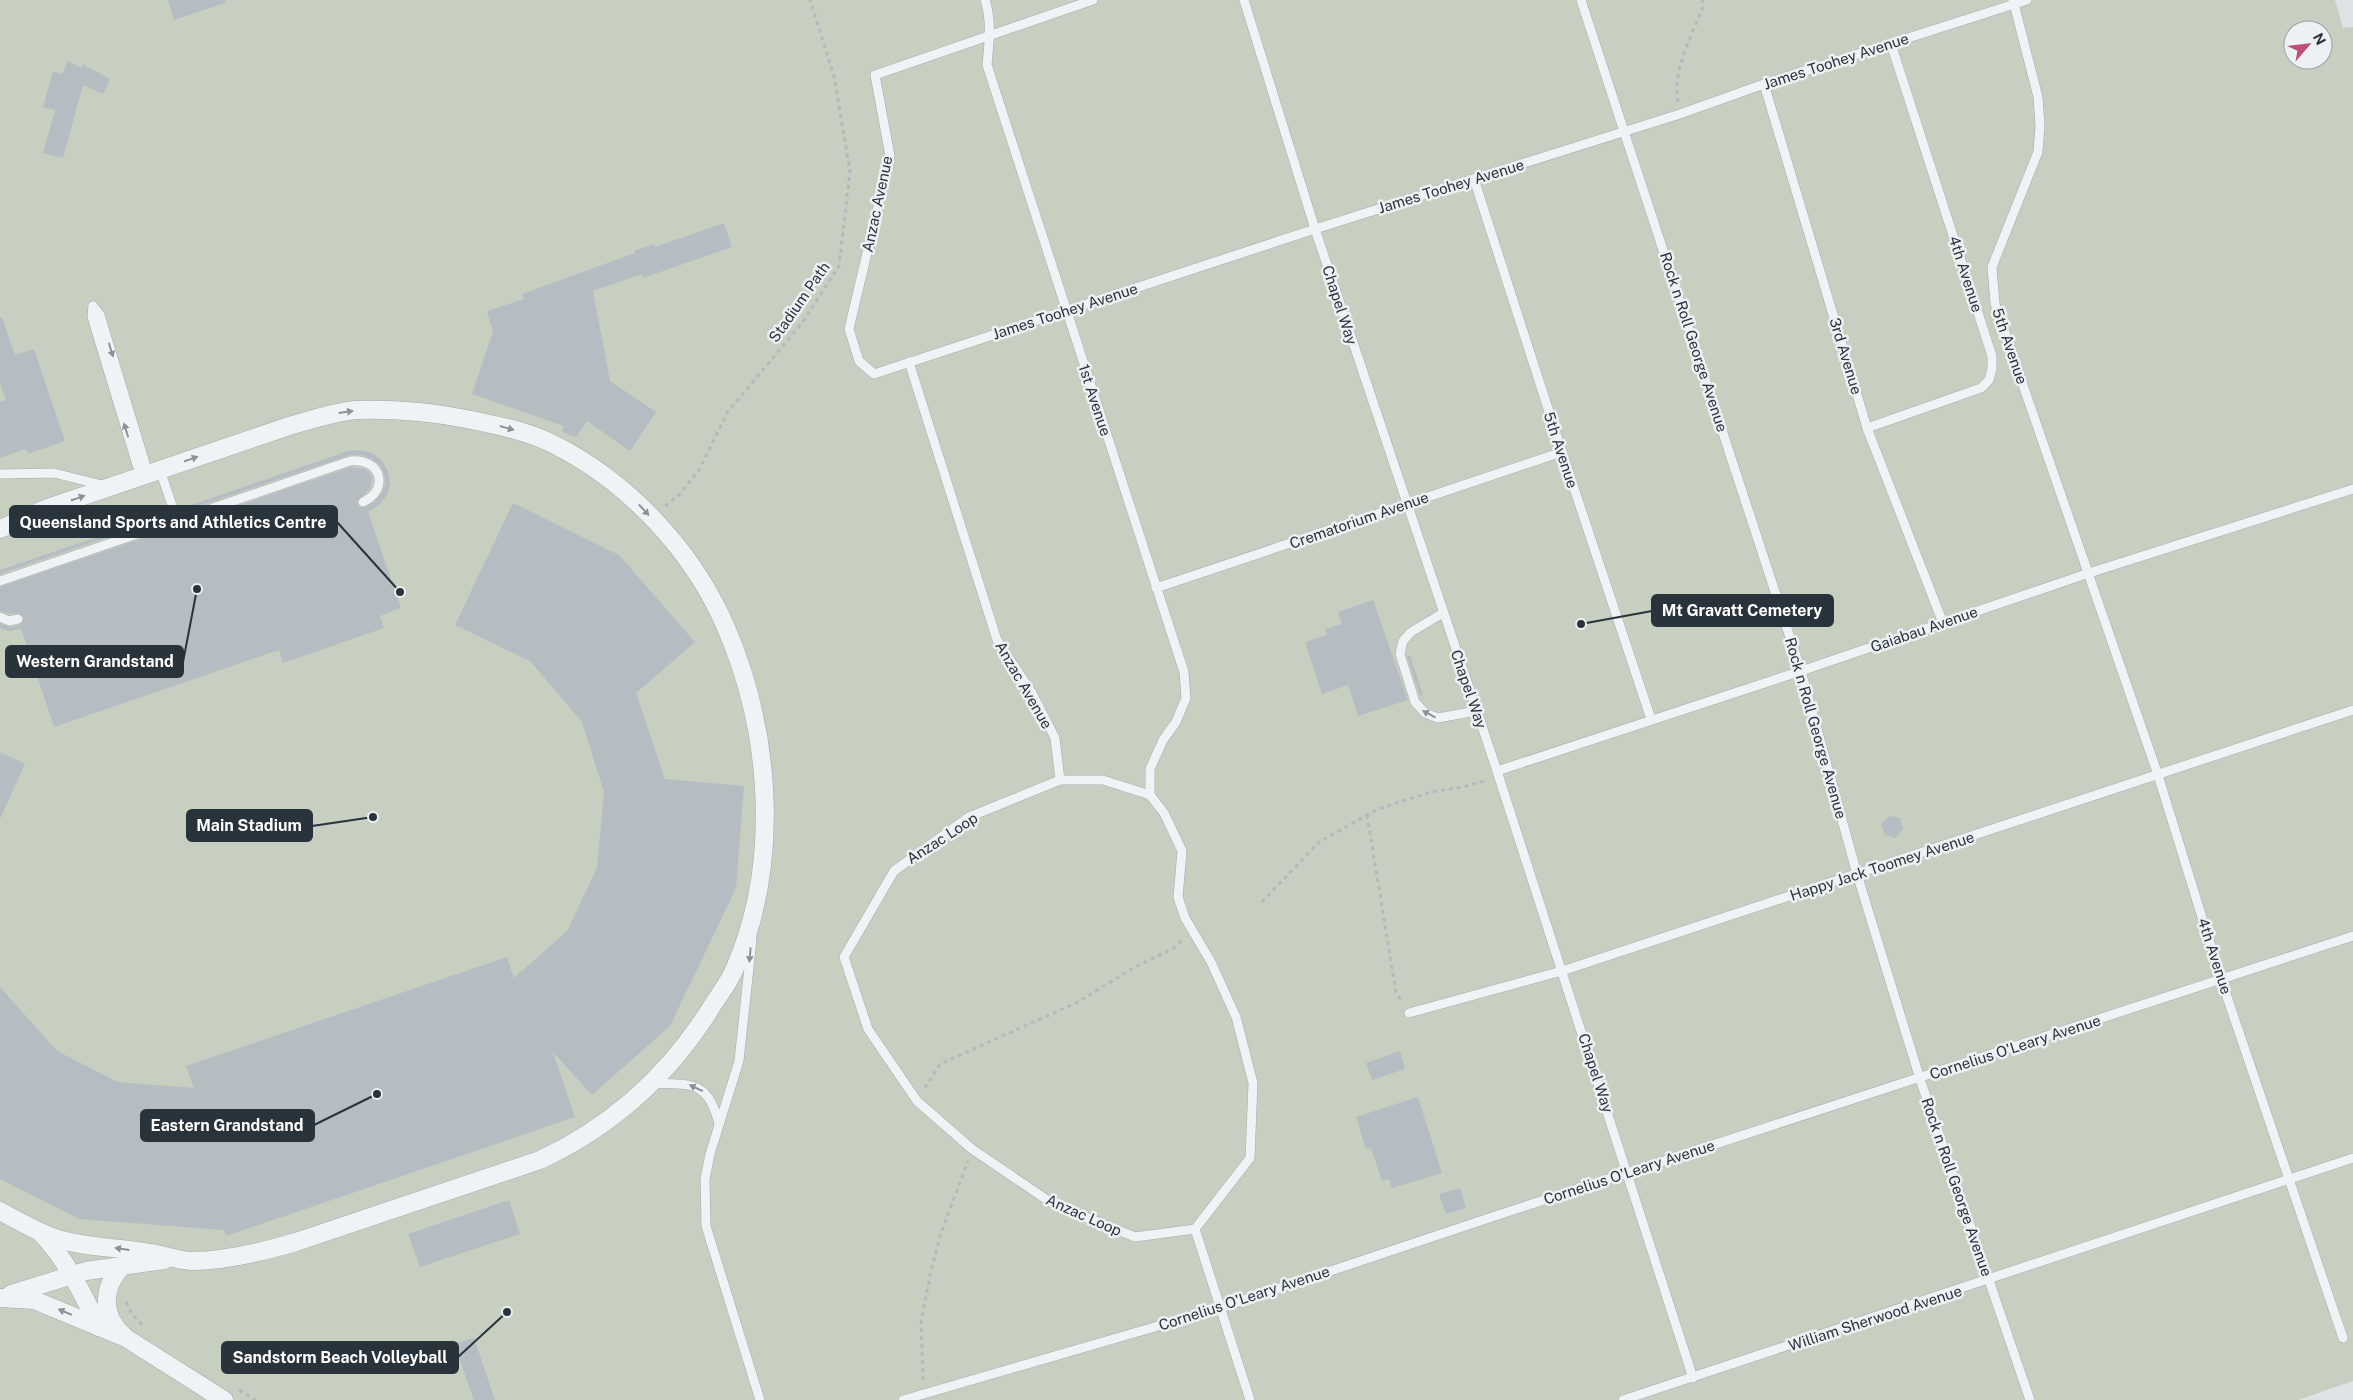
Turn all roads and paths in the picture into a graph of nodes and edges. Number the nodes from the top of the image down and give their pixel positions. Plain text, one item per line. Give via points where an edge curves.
1 (810, 0) edge
2 (985, 0) edge
3 (1093, 0) edge
4 (1244, 0) edge
5 (1581, 0) edge
6 (1702, 0) edge
7 (2027, 0) edge
8 (2013, 2) edge
9 (989, 35) junction
10 (1891, 44) junction
11 (1764, 84) junction
12 (1680, 114) junction
13 (1625, 132) junction
14 (1474, 179) junction
15 (1315, 229) junction
16 (1066, 310) junction
17 (910, 362) junction
18 (874, 374) joint
19 (1867, 428) junction
20 (1562, 452) junction
21 (152, 472) junction
22 (0, 474) edge
23 (109, 487) junction
24 (2353, 490) edge
25 (363, 502) dead end
26 (1406, 504) junction
27 (650, 517) junction
28 (177, 520) junction
29 (0, 529) edge
30 (2089, 574) junction
31 (0, 581) edge
32 (1156, 588) junction
33 (1443, 614) junction
34 (0, 617) edge
35 (18, 619) dead end
36 (1943, 623) junction
37 (1801, 671) junction
38 (2353, 710) edge
39 (1476, 711) junction
40 (1651, 719) junction
41 (1497, 771) junction
42 (2158, 775) junction
43 (1060, 780) junction
44 (1484, 781) dead end
45 (1150, 795) junction
46 (1366, 815) junction
47 (1857, 874) junction
48 (1262, 902) dead end
49 (754, 907) junction
50 (1192, 929) junction
51 (2353, 936) edge
52 (1562, 971) junction
53 (2221, 979) junction
54 (1408, 1013) joint
55 (1920, 1078) junction
56 (652, 1084) junction
57 (917, 1101) junction
58 (719, 1124) junction
59 (972, 1149) junction
60 (2353, 1158) edge
61 (1628, 1173) junction
62 (2288, 1179) junction
63 (0, 1211) edge
64 (1195, 1229) junction
65 (38, 1230) junction
66 (169, 1259) junction
67 (121, 1267) junction
68 (73, 1275) junction
69 (1989, 1280) junction
70 (0, 1298) edge
71 (125, 1300) dead end
72 (1220, 1308) junction
73 (100, 1327) junction
74 (147, 1330) dead end
75 (126, 1338) junction
76 (2343, 1338) dead end
77 (1693, 1378) junction
78 (229, 1394) edge
79 (923, 1394) junction
80 (256, 1400) edge
81 (760, 1400) edge
82 (903, 1400) edge
83 (1250, 1400) edge
84 (1623, 1400) edge
85 (2030, 1400) edge

1 - 27 path, Stadium Path via 834,76 850,171 840,266 802,323 727,413 700,470 679,495
2 - 9 lane, 1st Avenue
3 - 9 lane, Anzac Avenue
4 - 15 lane, Chapel Way
5 - 13 lane, Rock n Roll George Avenue
6 - 12 path via 1703,7 1675,88
7 - 8 lane, James Toohey Avenue
8 - 10 lane, James Toohey Avenue
8 - 30 lane, 5th Avenue via 2038,97 2040,126 2038,152 1992,267 1995,304
9 - 16 lane, 1st Avenue via 987,65
9 - 18 lane, Anzac Avenue via 875,75 890,156 849,329 859,361
10 - 11 lane, James Toohey Avenue
10 - 19 lane, 4th Avenue via 1992,356 1992,369 1989,380 1974,392
11 - 12 lane, James Toohey Avenue
11 - 19 lane, 3rd Avenue
12 - 13 lane, James Toohey Avenue
13 - 14 lane, James Toohey Avenue
13 - 37 lane, Rock n Roll George Avenue
14 - 15 lane, James Toohey Avenue
14 - 20 lane, 5th Avenue
15 - 16 lane, James Toohey Avenue
15 - 26 lane, Chapel Way
16 - 17 lane, James Toohey Avenue
16 - 32 lane, 1st Avenue
17 - 18 lane, James Toohey Avenue
17 - 43 lane, Anzac Avenue via 997,640 1032,692 1055,738
19 - 36 lane, 3rd Avenue
20 - 26 lane, Crematorium Avenue
20 - 40 lane, 5th Avenue
21 -> 21 lane via 137,465 92,317 93,306 100,315 145,463
21 - 23 street
21 -> 27 street via 329,414 355,410 439,414 506,427 554,444 627,494
21 - 28 lane
22 - 23 lane via 54,473
29 -> 23 street
24 - 30 lane, Gaiabau Avenue
25 - 28 lane via 372,498 380,483 374,467 359,460
26 - 32 lane, Crematorium Avenue
26 - 33 lane, Chapel Way
27 - 49 street via 667,534 701,580 724,623 742,672 756,728 764,783 765,851
28 - 31 lane
30 - 36 lane, Gaiabau Avenue
30 - 42 lane, 4th Avenue
32 - 45 lane, 1st Avenue via 1184,672 1186,698 1150,769
33 - 39 lane, Chapel Way
39 -> 33 lane via 1438,718 1425,713 1415,702 1400,654 1403,642 1410,632
34 - 35 lane via 10,621
36 - 37 lane, Gaiabau Avenue
37 - 40 lane, Gaiabau Avenue
37 - 47 lane, Rock n Roll George Avenue
38 - 42 lane, Happy Jack Toomey Avenue
39 - 41 lane, Chapel Way
40 - 41 lane, Gaiabau Avenue
41 - 52 lane, Chapel Way
42 - 47 lane, Happy Jack Toomey Avenue
42 - 53 lane, 4th Avenue
43 - 45 lane, Anzac Loop via 1103,780
43 - 57 lane, Anzac Loop via 969,817 894,871 844,957 868,1029
44 - 46 path via 1431,792
45 - 50 lane via 1164,813 1182,851 1178,897
46 - 48 path via 1318,842
46 - 54 path via 1396,992
47 - 52 lane, Happy Jack Toomey Avenue
47 - 55 lane, Rock n Roll George Avenue
49 - 56 street via 735,970 694,1035
49 -> 58 lane via 739,1061
50 - 57 path via 1174,948 1135,967 1076,1003 940,1064
50 - 64 lane via 1212,962 1236,1017 1253,1083 1250,1158
51 - 53 lane, Cornelius O'Leary Avenue
52 - 54 lane, Happy Jack Toomey Avenue
52 - 61 lane, Chapel Way
53 - 55 lane, Cornelius O'Leary Avenue
53 - 62 lane, 4th Avenue
55 - 61 lane, Cornelius O'Leary Avenue
55 - 69 lane, Rock n Roll George Avenue
58 -> 56 lane via 711,1099 703,1090 689,1084
56 - 66 street via 600,1127 540,1160 267,1251 201,1260
57 - 59 lane, Anzac Loop
58 - 81 lane via 705,1179 706,1226
59 - 64 lane, Anzac Loop via 1053,1204 1135,1236
59 - 79 path via 941,1232 931,1271 921,1322
60 - 62 lane, William Sherwood Avenue
61 - 72 lane, Cornelius O'Leary Avenue
61 - 77 lane, Chapel Way
62 - 69 lane, William Sherwood Avenue
62 - 76 lane, 4th Avenue
63 - 65 street
64 - 72 lane
66 -> 65 street via 151,1253 73,1242
65 - 68 street
66 - 67 street
67 - 68 street
67 - 75 street via 112,1277 106,1304 112,1323
68 - 70 street
68 - 73 street
69 - 77 lane, William Sherwood Avenue
69 - 85 lane, Rock n Roll George Avenue
73 -> 70 street via 34,1300
71 - 74 path via 132,1314
72 - 79 lane, Cornelius O'Leary Avenue
72 - 83 lane
73 - 75 street
75 - 78 street
77 - 84 lane, William Sherwood Avenue
78 - 80 path
79 - 82 lane, Cornelius O'Leary Avenue

